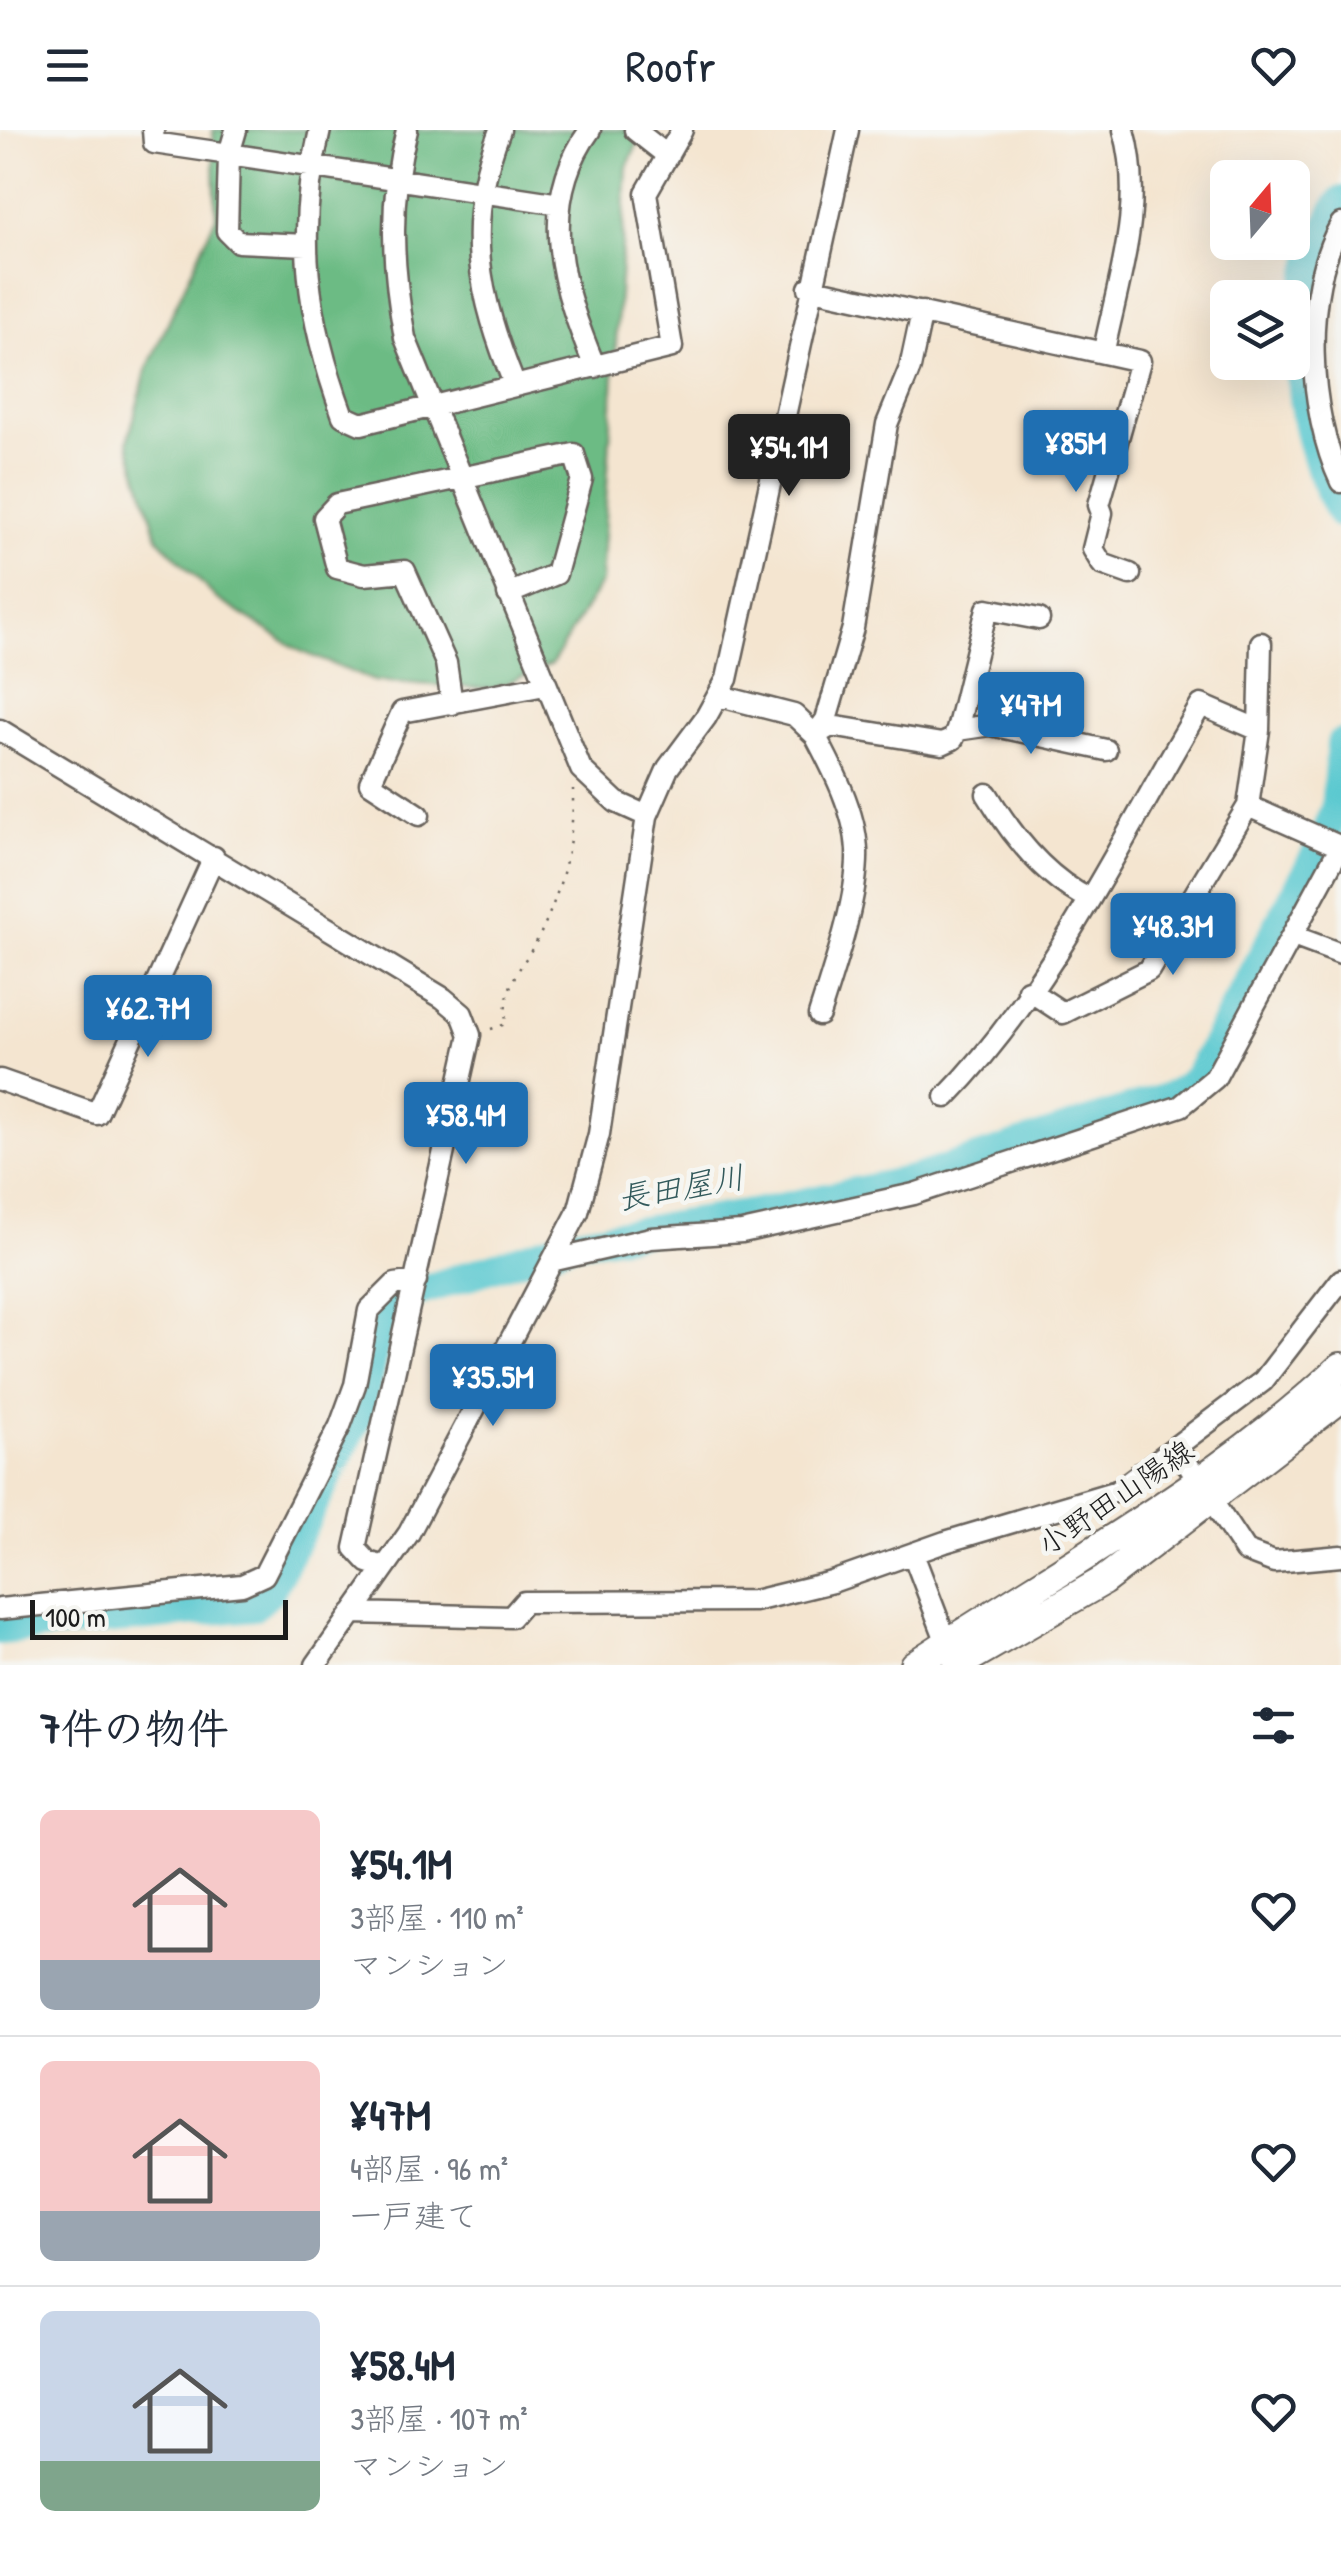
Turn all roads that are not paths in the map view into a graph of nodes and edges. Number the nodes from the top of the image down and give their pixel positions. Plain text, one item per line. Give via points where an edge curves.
1 (153, 130) edge
2 (236, 130) edge
3 (320, 130) edge
4 (408, 130) edge
5 (500, 130) edge
6 (590, 130) edge
7 (636, 130) edge
8 (682, 130) edge
9 (848, 130) edge
10 (1124, 130) edge
11 (230, 154) junction
12 (668, 156) junction
13 (311, 167) junction
14 (397, 181) junction
15 (480, 192) junction
16 (560, 204) junction
17 (1341, 224) edge
18 (306, 244) junction
19 (809, 288) junction
20 (922, 312) junction
21 (1104, 350) junction
22 (595, 368) junction
23 (515, 386) junction
24 (431, 406) junction
25 (460, 476) junction
26 (1341, 482) edge
27 (1130, 574) dead end
28 (508, 594) junction
29 (1039, 619) dead end
30 (1261, 643) dead end
31 (545, 685) junction
32 (720, 696) junction
33 (452, 704) junction
34 (0, 730) edge
35 (957, 730) junction
36 (1259, 730) junction
37 (815, 735) junction
38 (1106, 750) dead end
39 (987, 794) dead end
40 (1248, 806) junction
41 (419, 815) dead end
42 (647, 816) junction
43 (1334, 844) edge
44 (214, 858) junction
45 (1089, 899) junction
46 (1293, 936) junction
47 (1341, 954) edge
48 (1028, 990) junction
49 (819, 1015) dead end
50 (0, 1080) edge
51 (946, 1097) dead end
52 (554, 1260) junction
53 (1341, 1280) edge
54 (413, 1290) junction
55 (1341, 1367) edge
56 (1341, 1398) edge
57 (1177, 1448) junction
58 (1204, 1493) junction
59 (914, 1554) junction
60 (1341, 1556) edge
61 (384, 1568) junction
62 (0, 1610) edge
63 (352, 1613) junction
64 (961, 1658) edge
65 (316, 1665) edge
66 (914, 1665) edge

1 - 11 street via 154,142
2 - 11 street
3 - 13 street
4 - 14 street
5 - 15 street
6 - 16 street
7 - 12 street
8 - 12 street
9 - 19 street
10 - 21 street via 1134,210
11 - 13 street
11 - 18 street via 227,231 238,242
12 - 22 street via 646,193 672,347
13 - 14 street
13 - 18 street
14 - 15 street
14 - 24 street via 395,286
15 - 16 street
15 - 23 street via 480,280
16 - 22 street via 559,267
17 - 26 street via 1318,284 1317,383 1318,424
18 - 24 street via 318,349 343,416 361,424
19 - 20 street
19 - 32 street
20 - 21 street
20 - 37 street via 910,368 887,424 853,628 826,720
21 - 27 street via 1140,361 1099,504 1093,549 1102,564
22 - 23 street
23 - 24 street
24 - 25 street
25 - 28 street
25 - 28 street via 574,454 582,480 556,574
25 - 33 street via 337,504 324,518 337,568 364,575 405,571 446,664
28 - 31 street
29 - 35 street via 987,609
30 - 36 street
31 - 33 street
31 - 42 street via 595,786
32 - 37 street via 794,715
32 - 42 street via 668,768
33 - 41 street via 402,712 370,783
34 - 44 street
35 - 37 street via 942,744 831,726
35 - 38 street via 1017,728
36 - 40 street
36 - 45 street via 1201,706
37 - 49 street via 840,785 857,851 850,911
39 - 45 street via 1010,831
40 - 43 street
40 - 48 street via 1148,970 1063,1013
42 - 52 street via 596,1151
43 - 46 street
44 - 50 street via 96,1114
44 - 54 street via 462,1014 470,1034
45 - 48 street
46 - 47 street
46 - 52 street via 1216,1078 1181,1106 914,1194 742,1232 652,1238
48 - 51 street via 976,1067
52 - 61 street
53 - 57 street via 1263,1381
54 - 61 street via 355,1548
54 - 62 street via 395,1284 369,1310 356,1385 340,1426 264,1575 242,1585
55 - 58 main road, 小野田山陽線
56 - 58 main road, 小野田山陽線
57 - 58 street
57 - 59 street via 1117,1491
58 - 60 street via 1245,1551 1258,1558 1300,1562
58 - 64 main road, 小野田山陽線 via 1115,1540
59 - 63 street via 754,1602 524,1602 511,1617 478,1619
59 - 64 street
61 - 63 street
63 - 65 street
64 - 66 main road, 小野田山陽線

